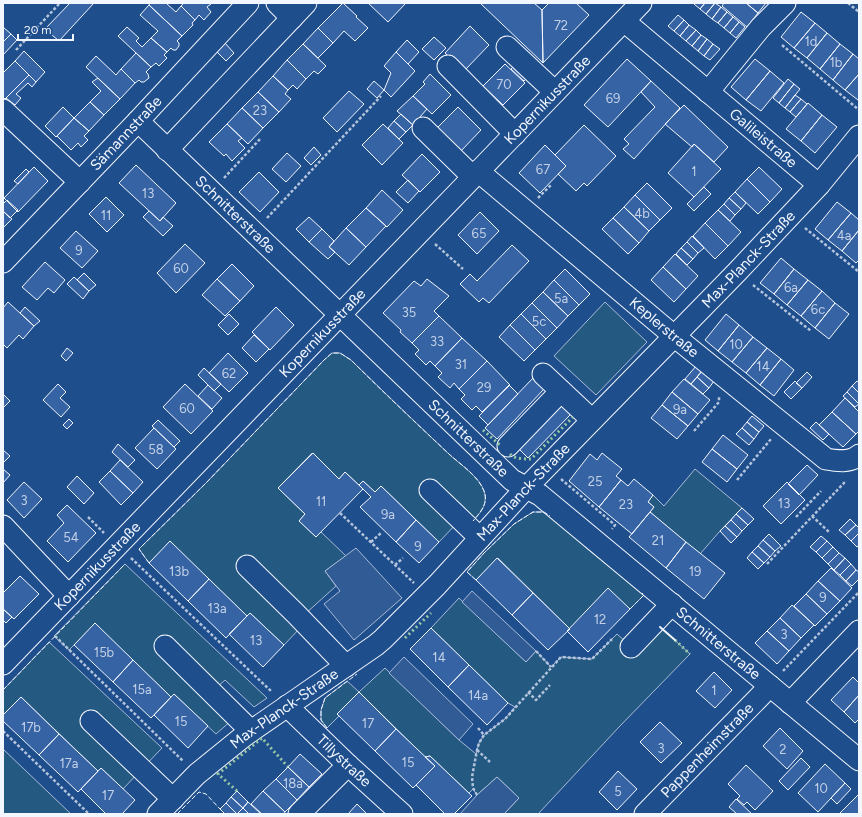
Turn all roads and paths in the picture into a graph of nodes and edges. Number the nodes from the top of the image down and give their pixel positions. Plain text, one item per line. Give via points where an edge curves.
1 (60, 3) edge
2 (248, 3) edge
3 (277, 3) edge
4 (306, 3) edge
5 (641, 3) edge
6 (785, 3) edge
7 (848, 3) edge
8 (859, 12) edge
9 (292, 18) junction
10 (624, 21) junction
11 (782, 45) dead end
12 (507, 48) dead end
13 (16, 50) dead end
14 (448, 66) dead end
15 (554, 92) junction
16 (708, 92) junction
17 (381, 96) dead end
18 (3, 110) edge
19 (859, 110) edge
20 (138, 121) junction
21 (423, 128) dead end
22 (514, 134) junction
23 (859, 136) edge
24 (260, 139) dead end
25 (167, 150) junction
26 (475, 174) junction
27 (80, 182) junction
28 (819, 185) junction
29 (211, 192) junction
30 (789, 216) junction
31 (253, 232) junction
32 (420, 232) junction
33 (3, 262) edge
34 (463, 269) dead end
35 (737, 272) junction
36 (859, 272) edge
37 (340, 315) junction
38 (811, 331) dead end
39 (674, 336) junction
40 (544, 374) dead end
41 (728, 379) junction
42 (561, 391) junction
43 (592, 420) junction
44 (784, 424) junction
45 (694, 431) dead end
46 (508, 446) dead end
47 (850, 458) edge
48 (547, 467) junction
49 (737, 480) dead end
50 (526, 488) junction
51 (430, 490) dead end
52 (820, 491) dead end
53 (340, 513) dead end
54 (812, 516) junction
55 (796, 517) dead end
56 (3, 526) edge
57 (829, 532) dead end
58 (381, 533) dead end
59 (480, 538) junction
60 (371, 542) junction
61 (599, 544) junction
62 (117, 545) junction
63 (403, 558) dead end
64 (767, 564) dead end
65 (395, 565) junction
66 (247, 566) dead end
67 (859, 592) edge
68 (69, 596) junction
69 (427, 596) junction
70 (672, 604) junction
71 (42, 624) junction
72 (859, 631) edge
73 (624, 640) joint
74 (165, 646) dead end
75 (536, 652) dead end
76 (3, 664) edge
77 (346, 666) junction
78 (551, 667) junction
79 (550, 685) dead end
80 (770, 686) junction
81 (528, 692) junction
82 (790, 703) junction
83 (287, 706) junction
84 (91, 721) dead end
85 (478, 728) dead end
86 (3, 731) edge
87 (251, 731) junction
88 (484, 735) junction
89 (477, 750) junction
90 (859, 760) edge
91 (490, 762) dead end
92 (348, 765) junction
93 (196, 774) junction
94 (477, 795) dead end
95 (173, 799) junction
96 (89, 814) edge
97 (158, 814) edge
98 (299, 814) edge
99 (402, 814) edge
100 (645, 814) edge

1 - 13 path
2 - 20 street, Sämannstraße
3 - 9 street
4 - 9 street
5 - 10 street, Kopernikusstraße
6 - 16 street via 761,27
7 - 8 path
9 - 25 street
10 - 15 street, Kopernikusstraße
10 - 16 street, Galileistraße
11 - 19 path
12 - 15 street
14 - 22 street
15 - 22 street, Kopernikusstraße
16 - 28 street, Galileistraße
17 - 31 path
18 - 27 street
20 - 25 street, Schnitterstraße
20 - 27 street, Sämannstraße
21 - 26 street, Keplerstraße
22 - 26 street, Kopernikusstraße
23 - 28 street, Max-Planck-Straße
24 - 29 path
25 - 29 street, Schnitterstraße
26 - 32 street, Kopernikusstraße
26 - 39 street, Keplerstraße
27 - 33 street, Sämannstraße
28 - 30 street, Max-Planck-Straße
29 - 31 street, Schnitterstraße
30 - 35 street, Max-Planck-Straße
30 - 36 path
31 - 37 street, Schnitterstraße
32 - 34 path
32 - 37 street, Kopernikusstraße
35 - 38 path
35 - 39 street, Max-Planck-Straße
37 - 50 street, Schnitterstraße via 512,480
37 - 62 street, Kopernikusstraße
39 - 41 street, Keplerstraße
39 - 43 street, Max-Planck-Straße
40 - 42 street
41 - 44 street, Keplerstraße
41 - 45 path via 719,389 719,402
42 - 43 street
42 - 46 street
43 - 48 street, Max-Planck-Straße
44 - 47 street, Keplerstraße via 826,459
44 - 49 path
47 - 54 path via 844,483
48 - 50 street, Max-Planck-Straße
48 - 61 path via 615,525
50 - 59 street, Max-Planck-Straße
50 - 61 street, Schnitterstraße via 540,495
51 - 59 street
52 - 55 path
53 - 60 path
54 - 57 path
54 - 64 path
56 - 68 street
58 - 60 path
59 - 69 street, Max-Planck-Straße
60 - 65 path
61 - 70 street, Schnitterstraße
62 - 68 street, Kopernikusstraße
62 - 83 path
63 - 65 path
65 - 69 path
66 - 77 street
67 - 80 path
68 - 71 street, Kopernikusstraße
69 - 77 street, Max-Planck-Straße via 376,645
70 - 73 street
70 - 80 street, Schnitterstraße
71 - 76 street, Kopernikusstraße
71 - 93 path
72 - 82 street
73 - 78 path via 592,659 561,657
74 - 87 street
75 - 78 path
77 - 83 street, Max-Planck-Straße
78 - 81 path
79 - 81 path via 536,700
80 - 82 street, Schnitterstraße
80 - 100 street, Pappenheimstraße
81 - 88 path via 505,719
82 - 90 street, Schnitterstraße
83 - 87 street, Max-Planck-Straße
83 - 92 street, Tillystraße
84 - 95 street
85 - 88 path
86 - 96 path
87 - 93 street, Max-Planck-Straße
88 - 89 path
89 - 91 path
89 - 94 path via 472,777
92 - 98 street
92 - 99 street, Tillystraße
93 - 95 street, Max-Planck-Straße
95 - 97 street, Max-Planck-Straße

